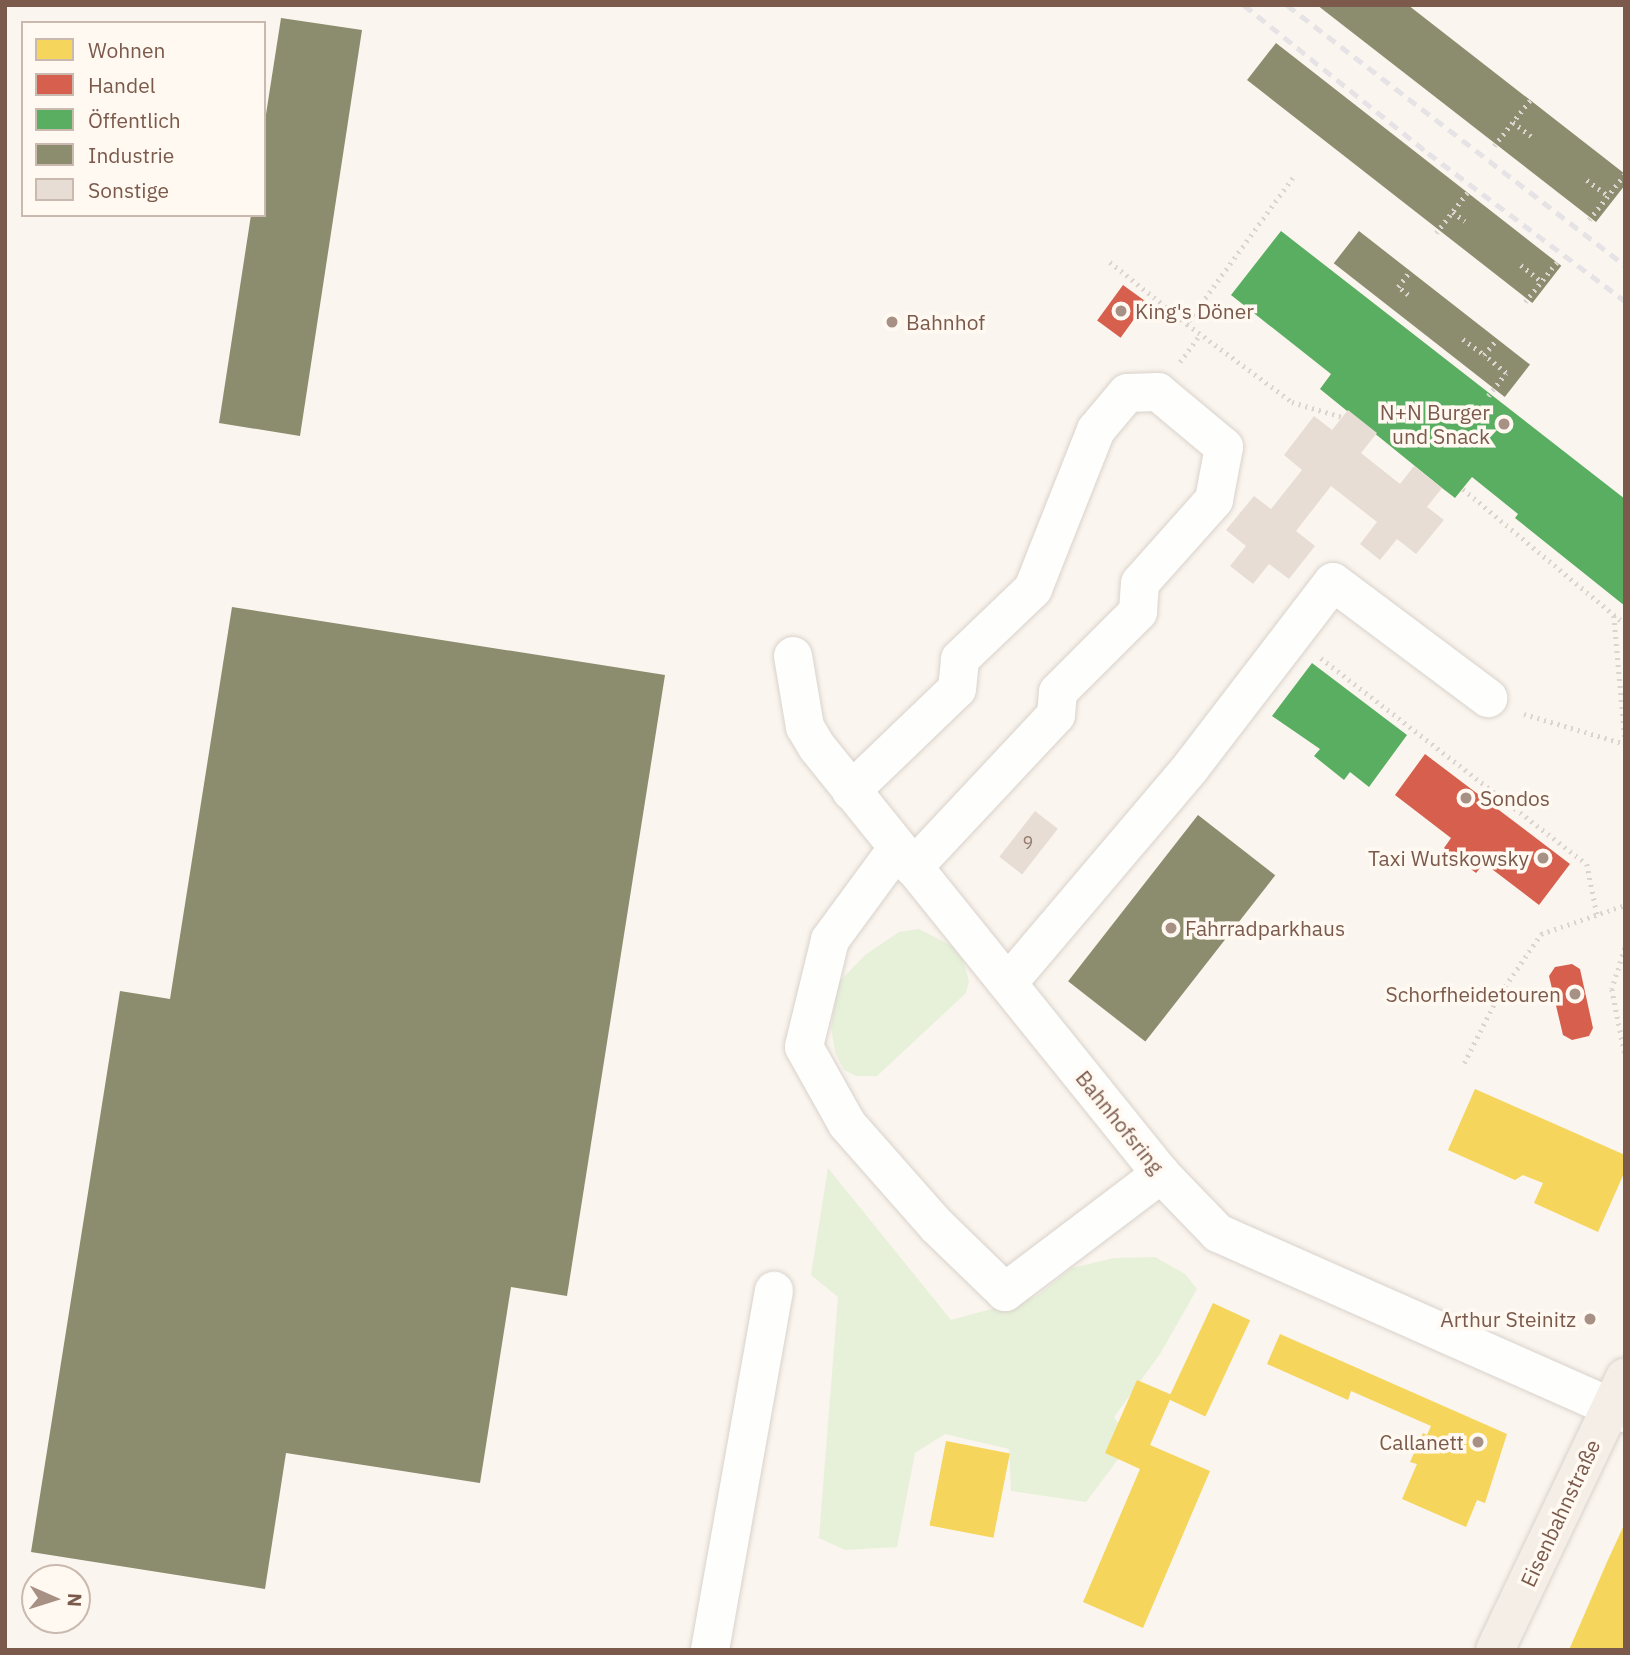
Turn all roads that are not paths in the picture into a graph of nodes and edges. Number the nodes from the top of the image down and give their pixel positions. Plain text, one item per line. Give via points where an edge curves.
1 (793, 656) dead end
2 (1488, 698) road end
3 (851, 791) junction
4 (904, 859) junction
5 (1008, 983) junction
6 (1161, 1174) junction
7 (774, 1291) dead end
8 (1620, 1399) edge
9 (710, 1650) edge
10 (1496, 1650) edge

1 - 3 street, Bahnhofsring via 805,727
2 - 5 street via 1333,582 1191,767
3 - 4 street, Bahnhofsring
3 - 4 street via 957,689 960,659 1033,589 1096,430 1127,393 1158,392 1223,446 1213,500 1140,583 1138,612 1058,692 1056,715
4 - 5 street, Bahnhofsring
4 - 6 street via 830,940 804,1047 847,1124 937,1226 1005,1292
5 - 6 street, Bahnhofsring
6 - 8 street, Bahnhofsring via 1218,1233
7 - 9 street
8 - 10 main road, Eisenbahnstraße

